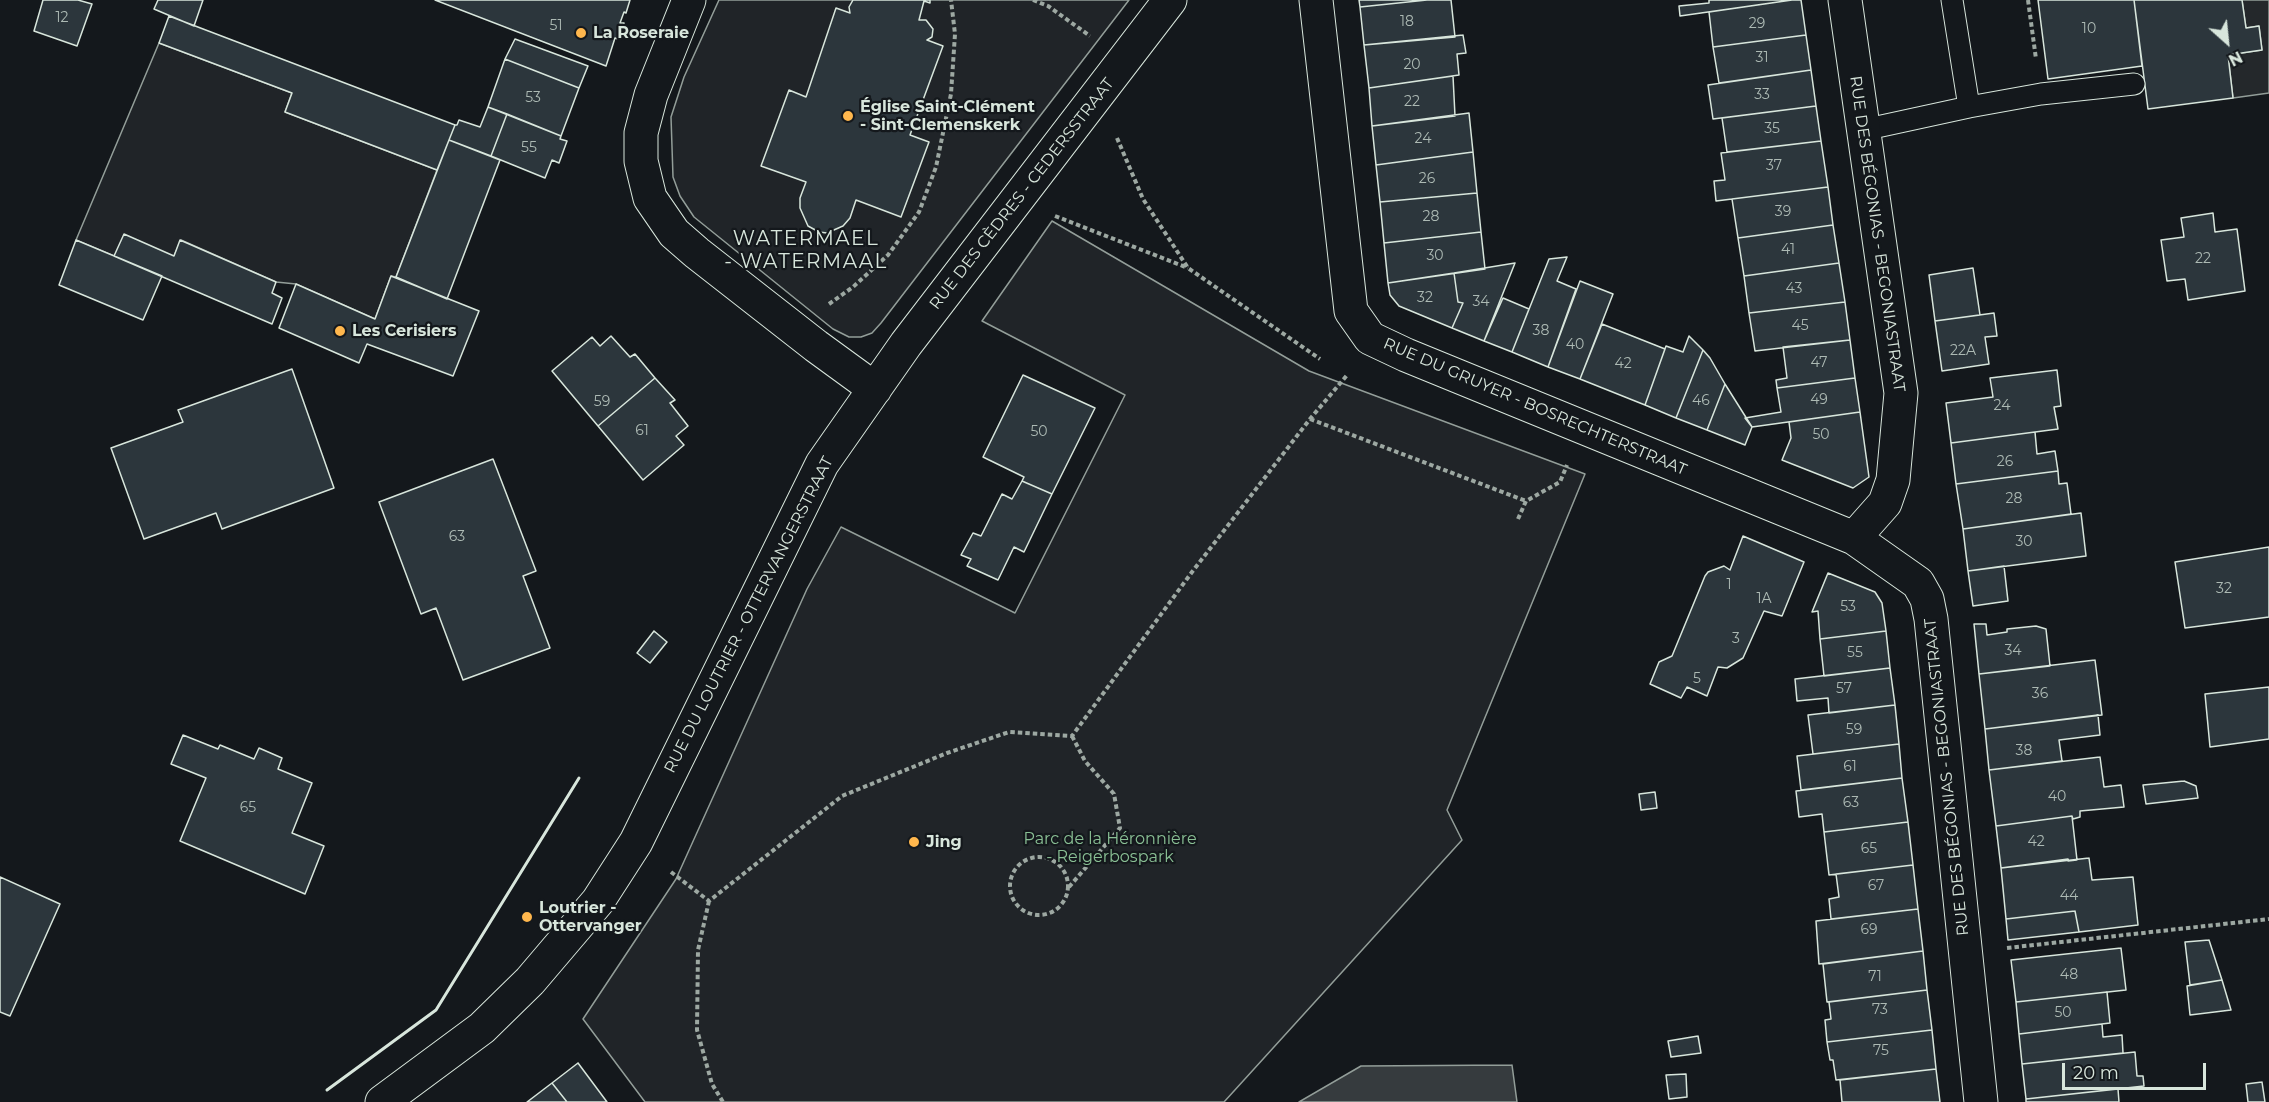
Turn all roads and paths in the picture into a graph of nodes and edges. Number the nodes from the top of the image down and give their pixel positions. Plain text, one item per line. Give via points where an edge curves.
1 (689, 0) edge
2 (951, 0) edge
3 (1033, 0) edge
4 (1170, 0) edge
5 (1316, 0) edge
6 (1845, 0) edge
7 (1952, 0) edge
8 (2028, 0) edge
9 (1092, 37) dead end
10 (2134, 84) dead end
11 (2041, 94) junction
12 (1969, 106) junction
13 (1863, 130) junction
14 (1114, 132) dead end
15 (1051, 214) dead end
16 (1188, 268) junction
17 (824, 308) dead end
18 (1320, 359) dead end
19 (1350, 371) dead end
20 (875, 389) junction
21 (1310, 419) junction
22 (1569, 460) dead end
23 (1526, 501) junction
24 (1518, 519) dead end
25 (1854, 538) junction
26 (1072, 736) junction
27 (671, 872) dead end
28 (1069, 887) junction
29 (710, 901) junction
30 (2269, 919) edge
31 (1996, 949) dead end
32 (382, 1102) edge
33 (723, 1102) edge
34 (1981, 1102) edge

1 - 20 street via 640,133 641,161 650,198 674,233 697,253
2 - 17 path via 955,34 951,94 936,167 919,212 888,255
3 - 9 path
4 - 20 street, RUE DES CÈDRES - CEDERSSTRAAT
5 - 25 street, RUE DU GRUYER - BOSRECHTERSTRAAT via 1351,311 1370,338
6 - 13 street, RUE DES BÉGONIAS - BEGONIASTRAAT
7 - 12 lane
8 - 11 path
10 - 11 lane
11 - 12 lane
12 - 13 lane
13 - 25 street, RUE DES BÉGONIAS - BEGONIASTRAAT via 1901,393 1893,480 1885,503
14 - 16 path via 1143,199
15 - 16 path
16 - 18 path
19 - 21 path
20 - 32 street, RUE DU LOUTRIER - OTTERVANGERSTRAAT via 822,464 636,842 615,877 538,972 482,1028
21 - 23 path
21 - 26 path
22 - 23 path via 1560,482
23 - 24 path
25 - 34 street, RUE DES BÉGONIAS - BEGONIASTRAAT via 1918,583 1927,599
26 - 28 path via 1085,761 1114,795 1119,828
26 - 29 path via 1009,732 842,796
27 - 29 path
28 - 28 path via 1062,905 1047,915 1028,914 1021,909 1014,903 1008,885 1015,868 1030,858 1049,858 1063,869
29 - 33 path via 698,950 697,1030 712,1084
30 - 31 path

